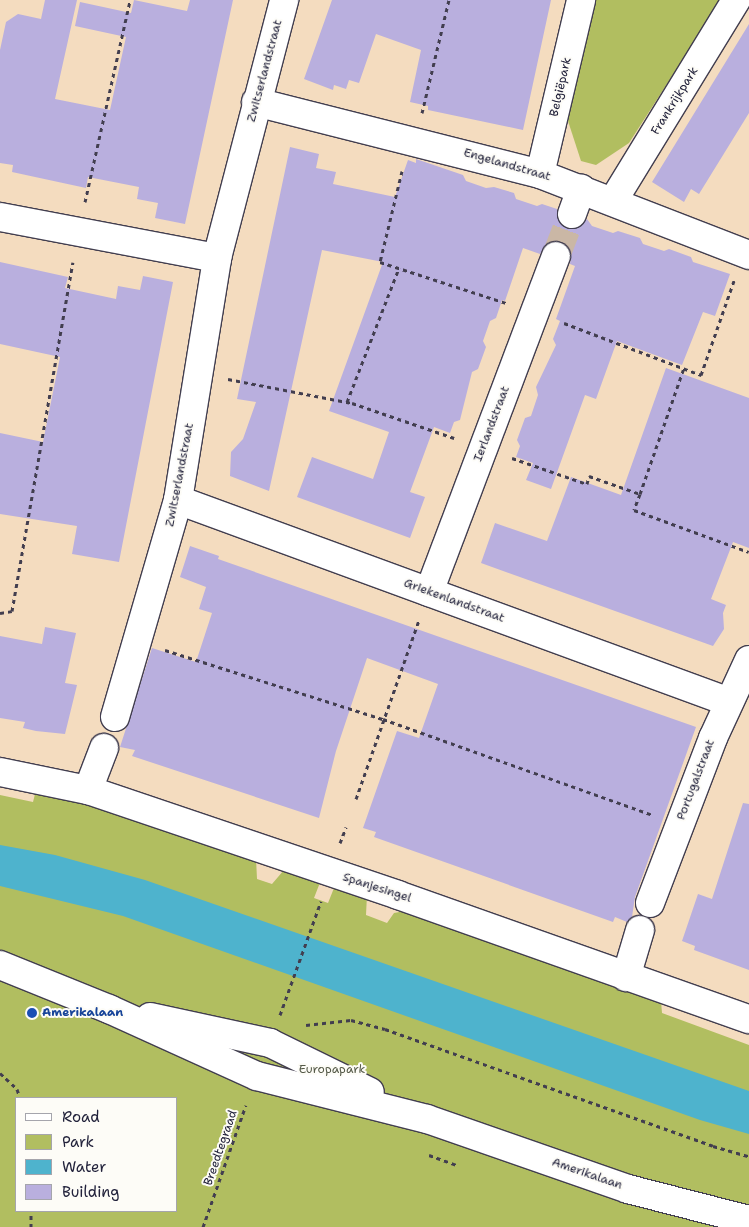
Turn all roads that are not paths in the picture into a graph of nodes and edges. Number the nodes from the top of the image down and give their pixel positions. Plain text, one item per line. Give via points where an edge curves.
1 (284, 0) edge
2 (581, 0) edge
3 (736, 0) edge
4 (256, 102) junction
5 (540, 174) junction
6 (613, 202) junction
7 (0, 217) edge
8 (749, 255) edge
9 (556, 256) tunnel mouth
10 (217, 258) junction
11 (178, 500) junction
12 (429, 592) junction
13 (749, 660) edge
14 (729, 702) junction
15 (115, 717) dead end
16 (104, 748) dead end
17 (0, 772) edge
18 (88, 790) junction
19 (650, 903) dead end
20 (640, 930) dead end
21 (0, 965) edge
22 (626, 977) junction
23 (109, 1009) junction
24 (749, 1019) edge
25 (427, 1119) junction
26 (749, 1220) edge

1 - 4 street, Zwitserlandstraat
2 - 5 street, Belgiëpark
3 - 6 street, Frankrijkpark
4 - 5 street, Engelandstraat
4 - 10 street, Zwitserlandstraat
5 - 6 street, Engelandstraat via 576,202
6 - 8 street, Engelandstraat
7 - 10 street
9 - 12 street, Ierlandstraat
10 - 11 street, Zwitserlandstraat
11 - 12 street, Griekenlandstraat
11 - 15 street, Zwitserlandstraat
12 - 14 street, Griekenlandstraat
13 - 14 street, Portugalstraat
14 - 19 street, Portugalstraat
16 - 18 street
17 - 18 street, Spanjesingel
18 - 22 street, Spanjesingel via 398,895
20 - 22 street
21 - 23 street, Amerikalaan
22 - 24 street, Spanjesingel
23 - 25 street, Amerikalaan via 258,1076
23 - 25 street, Amerikalaan via 270,1043
25 - 26 street, Amerikalaan via 628,1189

